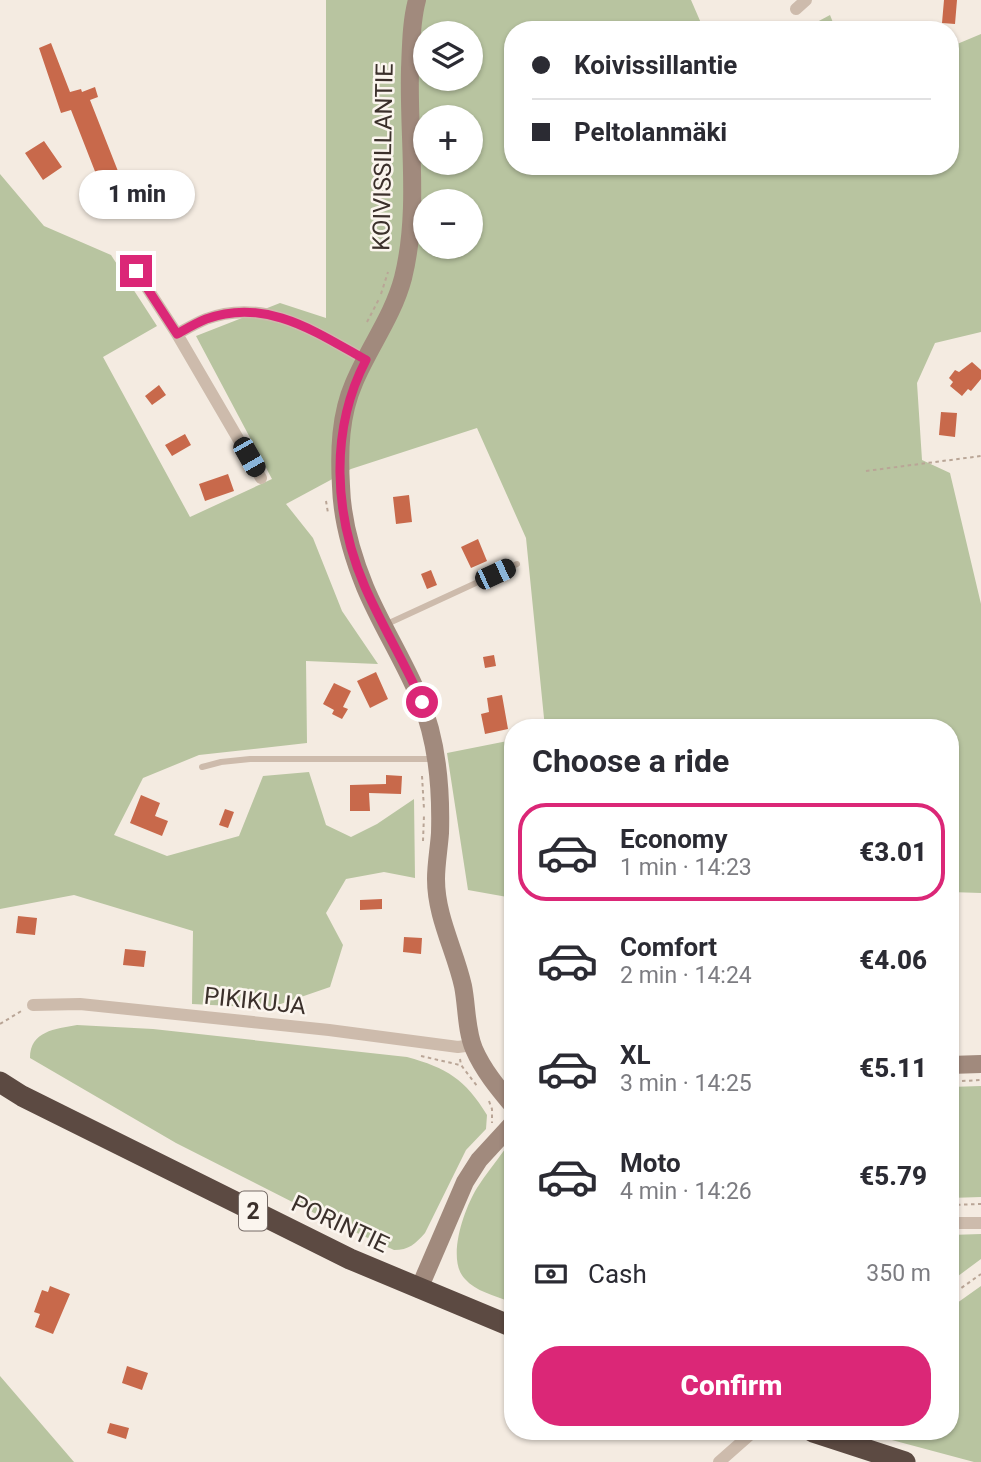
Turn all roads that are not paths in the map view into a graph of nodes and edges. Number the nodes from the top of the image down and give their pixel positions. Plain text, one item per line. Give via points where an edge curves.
1 (417, 0) edge
2 (806, 0) edge
3 (796, 9) dead end
4 (136, 271) dead end
5 (177, 334) junction
6 (366, 360) junction
7 (261, 478) dead end
8 (517, 564) dead end
9 (385, 625) junction
10 (429, 759) junction
11 (202, 767) dead end
12 (33, 1005) road end
13 (465, 1046) junction
14 (981, 1064) edge
15 (959, 1065) edge
16 (0, 1082) edge
17 (504, 1095) edge
18 (504, 1133) edge
19 (959, 1223) edge
20 (981, 1223) edge
21 (419, 1289) junction
22 (504, 1323) edge
23 (744, 1440) edge
24 (838, 1440) edge
25 (719, 1462) edge
26 (905, 1462) edge

1 - 6 street, KOIVISSILLANTIE via 411,51 408,245 390,313
2 - 3 street
4 - 5 street
5 - 6 street via 207,318 243,311 269,314 295,321
5 - 7 street
6 - 9 street, KOIVISSILLANTIE via 344,417 341,488 347,534 365,587
8 - 9 lane
9 - 10 street, KOIVISSILLANTIE via 422,702
10 - 11 lane via 250,759
10 - 13 street, KOIVISSILLANTIE via 440,793 438,903 462,983
12 - 13 street, PIKIKUJA via 80,1004
13 - 17 street, KOIVISSILLANTIE
14 - 15 street
16 - 21 highway, PORINTIE / 2 via 350,1259
18 - 21 street via 465,1182
19 - 20 street
21 - 22 highway, PORINTIE / 2
23 - 25 street
24 - 26 highway

